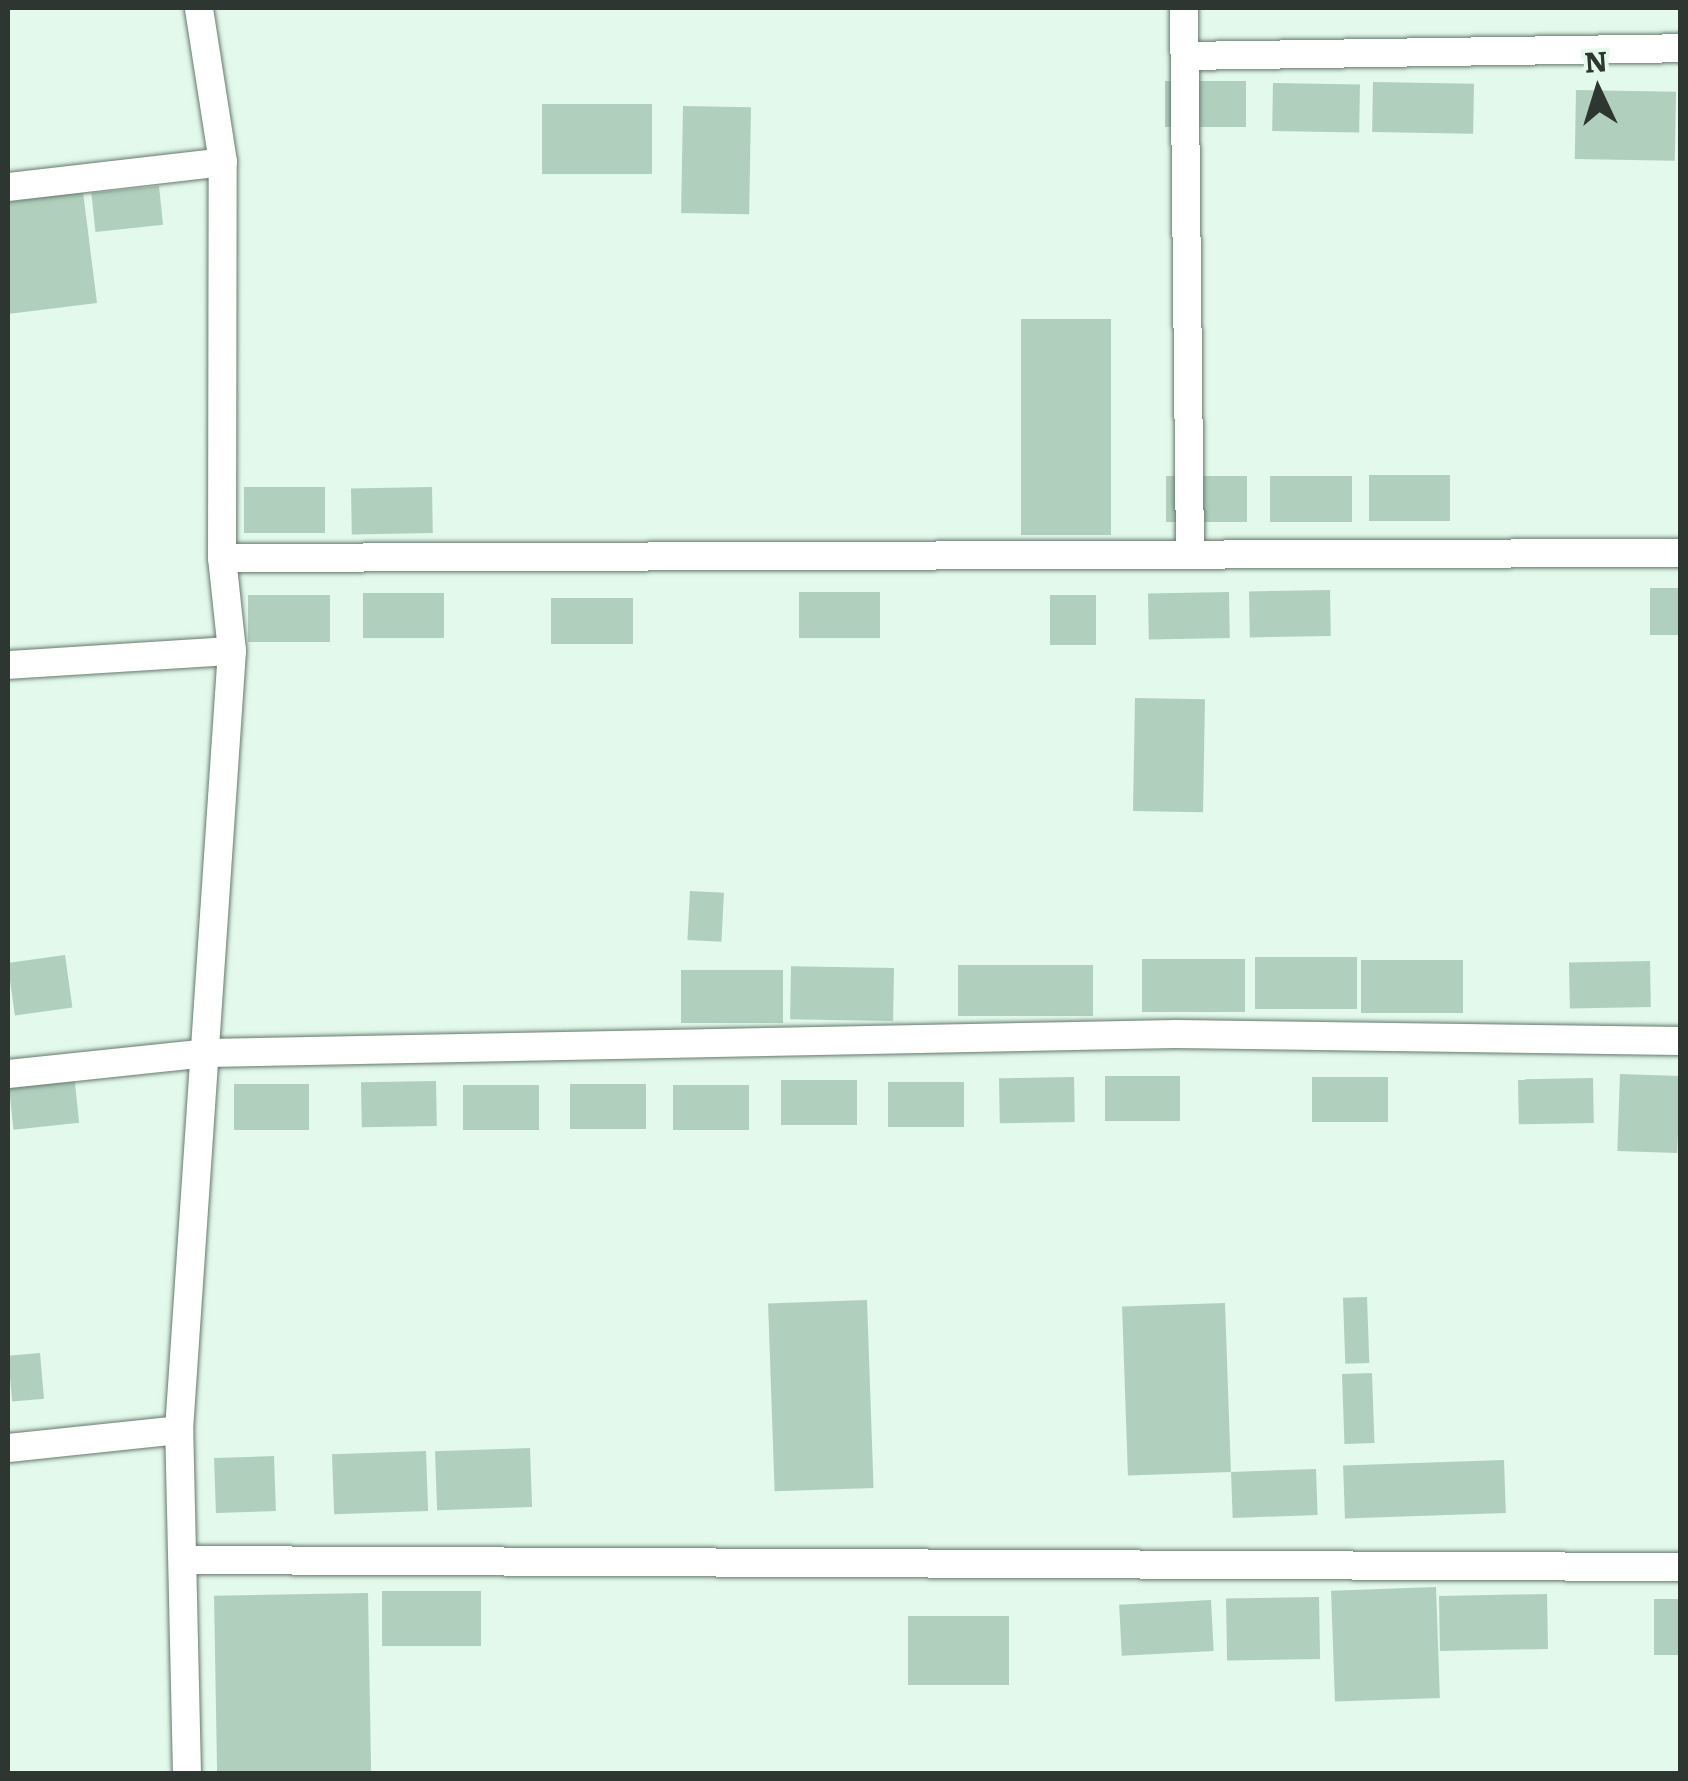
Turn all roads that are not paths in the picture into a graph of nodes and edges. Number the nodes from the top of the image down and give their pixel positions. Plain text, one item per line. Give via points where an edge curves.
1 (199, 8) edge
2 (1184, 8) edge
3 (1680, 48) edge
4 (1185, 56) junction
5 (223, 162) junction
6 (8, 187) edge
7 (1190, 550) junction
8 (1680, 553) edge
9 (222, 558) junction
10 (232, 651) junction
11 (8, 664) edge
12 (1680, 1042) edge
13 (207, 1054) junction
14 (8, 1074) edge
15 (180, 1430) junction
16 (8, 1448) edge
17 (182, 1560) junction
18 (1680, 1567) edge
19 (186, 1774) edge

1 - 5 street
2 - 4 street
3 - 4 street
4 - 7 street
5 - 6 street
5 - 9 street
7 - 8 street
7 - 9 street
9 - 10 street
10 - 11 street
10 - 13 street
12 - 13 street via 1176,1034
13 - 14 street
13 - 15 street
15 - 16 street
15 - 17 street
17 - 18 street
17 - 19 street

